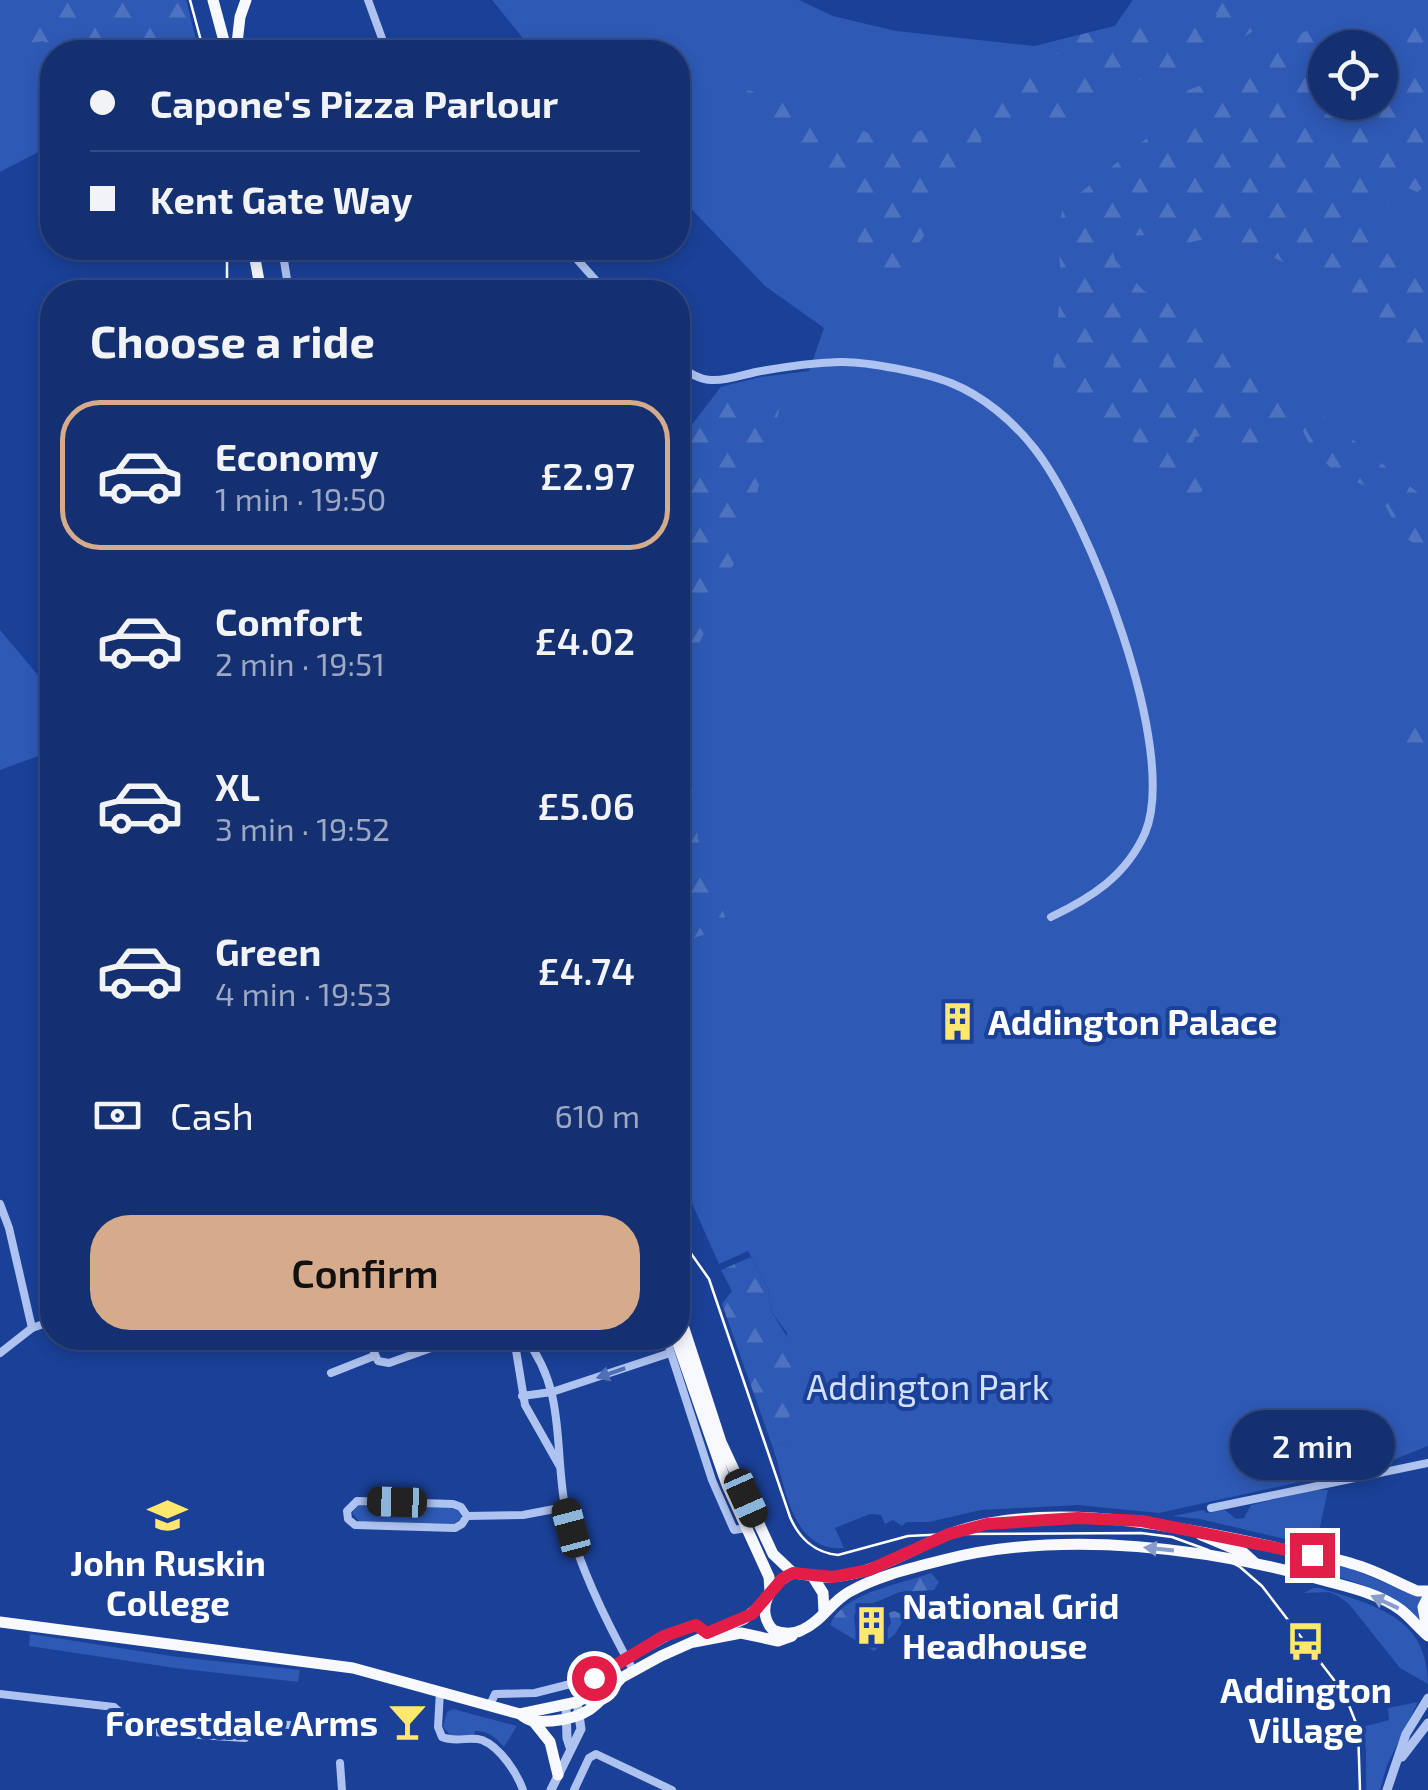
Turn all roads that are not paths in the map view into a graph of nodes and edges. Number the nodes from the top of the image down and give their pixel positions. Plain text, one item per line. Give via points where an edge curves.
1 (246, 0) edge
2 (368, 0) edge
3 (214, 6) edge
4 (240, 17) junction
5 (224, 40) edge
6 (237, 40) edge
7 (383, 40) edge
8 (578, 260) edge
9 (595, 280) edge
10 (690, 372) edge
11 (1051, 917) dead end
12 (0, 1204) edge
13 (14, 1250) junction
14 (0, 1254) edge
15 (40, 1325) edge
16 (32, 1328) junction
17 (690, 1348) edge
18 (376, 1350) edge
19 (425, 1350) edge
20 (516, 1350) edge
21 (531, 1350) edge
22 (669, 1350) edge
23 (680, 1350) edge
24 (0, 1353) edge
25 (670, 1353) junction
26 (374, 1356) junction
27 (331, 1373) dead end
28 (552, 1392) junction
29 (522, 1396) junction
30 (1428, 1463) edge
31 (561, 1468) junction
32 (1237, 1502) junction
33 (565, 1507) junction
34 (1211, 1508) dead end
35 (1239, 1513) dead end
36 (467, 1516) junction
37 (744, 1529) junction
38 (1193, 1530) junction
39 (1255, 1564) junction
40 (793, 1573) junction
41 (813, 1577) junction
42 (1428, 1594) edge
43 (767, 1598) junction
44 (824, 1612) junction
45 (1411, 1620) junction
46 (0, 1622) edge
47 (800, 1632) junction
48 (707, 1633) junction
49 (1428, 1636) edge
50 (694, 1642) junction
51 (1428, 1648) edge
52 (630, 1665) junction
53 (440, 1692) junction
54 (0, 1694) edge
55 (1428, 1698) edge
56 (490, 1705) junction
57 (573, 1711) junction
58 (520, 1714) junction
59 (534, 1722) junction
60 (1428, 1723) edge
61 (290, 1725) dead end
62 (340, 1763) dead end
63 (1396, 1766) junction
64 (558, 1775) junction
65 (342, 1790) edge
66 (523, 1790) edge
67 (551, 1790) edge
68 (574, 1790) edge
69 (672, 1790) edge
70 (1388, 1790) edge

1 - 4 main road
2 - 7 street
3 - 4 main road via 228,19
3 - 5 main road
4 - 6 main road
8 - 9 street
10 - 11 street via 713,381 842,362 916,374 952,384 1010,419 1036,450 1106,584 1134,675 1153,797 1133,856 1093,897
12 - 13 street
13 - 14 street
13 - 16 street
15 - 16 street
16 - 24 street
17 - 40 main road via 720,1442 773,1554
18 - 26 street
19 - 26 street via 389,1363
20 - 29 street
21 - 28 street
22 - 25 street
23 - 37 main road
25 -> 28 street
25 - 37 street via 720,1502 731,1527
26 - 27 street
28 - 29 street
28 - 31 street
29 - 31 street
30 - 32 street
31 - 33 street
32 - 34 street
32 - 35 street
33 - 36 street
33 - 52 street
36 - 36 street via 454,1528 356,1525 347,1511 356,1500 453,1504
37 - 43 main road via 769,1577
38 - 39 main road
38 - 41 main road via 1078,1518 987,1524 869,1570
38 - 42 main road via 1351,1563
39 -> 44 main road via 1142,1548 1014,1549 946,1559 881,1579
45 -> 39 main road via 1355,1589
40 - 41 main road
40 - 43 main road
41 - 44 main road via 823,1592
42 - 49 main road
43 - 47 main road via 764,1617 773,1630
43 - 48 main road via 744,1619
44 - 47 main road
45 - 49 main road
45 - 51 street
46 - 53 main road via 353,1668
47 - 50 main road via 784,1640 741,1633
48 - 50 main road
48 - 52 street via 701,1626 685,1627
50 - 52 main road
52 - 56 street via 571,1686 494,1694
52 - 57 main road via 594,1708
53 - 56 main road
53 - 66 street via 442,1737 482,1740 514,1771
54 - 61 street via 114,1707 138,1728 154,1732 245,1738 246,1722
55 - 63 street
56 - 58 main road
57 - 58 main road
57 - 59 main road
57 - 64 street via 581,1729
58 - 59 main road
59 - 64 main road via 550,1742
60 - 63 street
62 - 65 street
63 - 70 street
64 - 67 street
68 - 69 street via 596,1754

